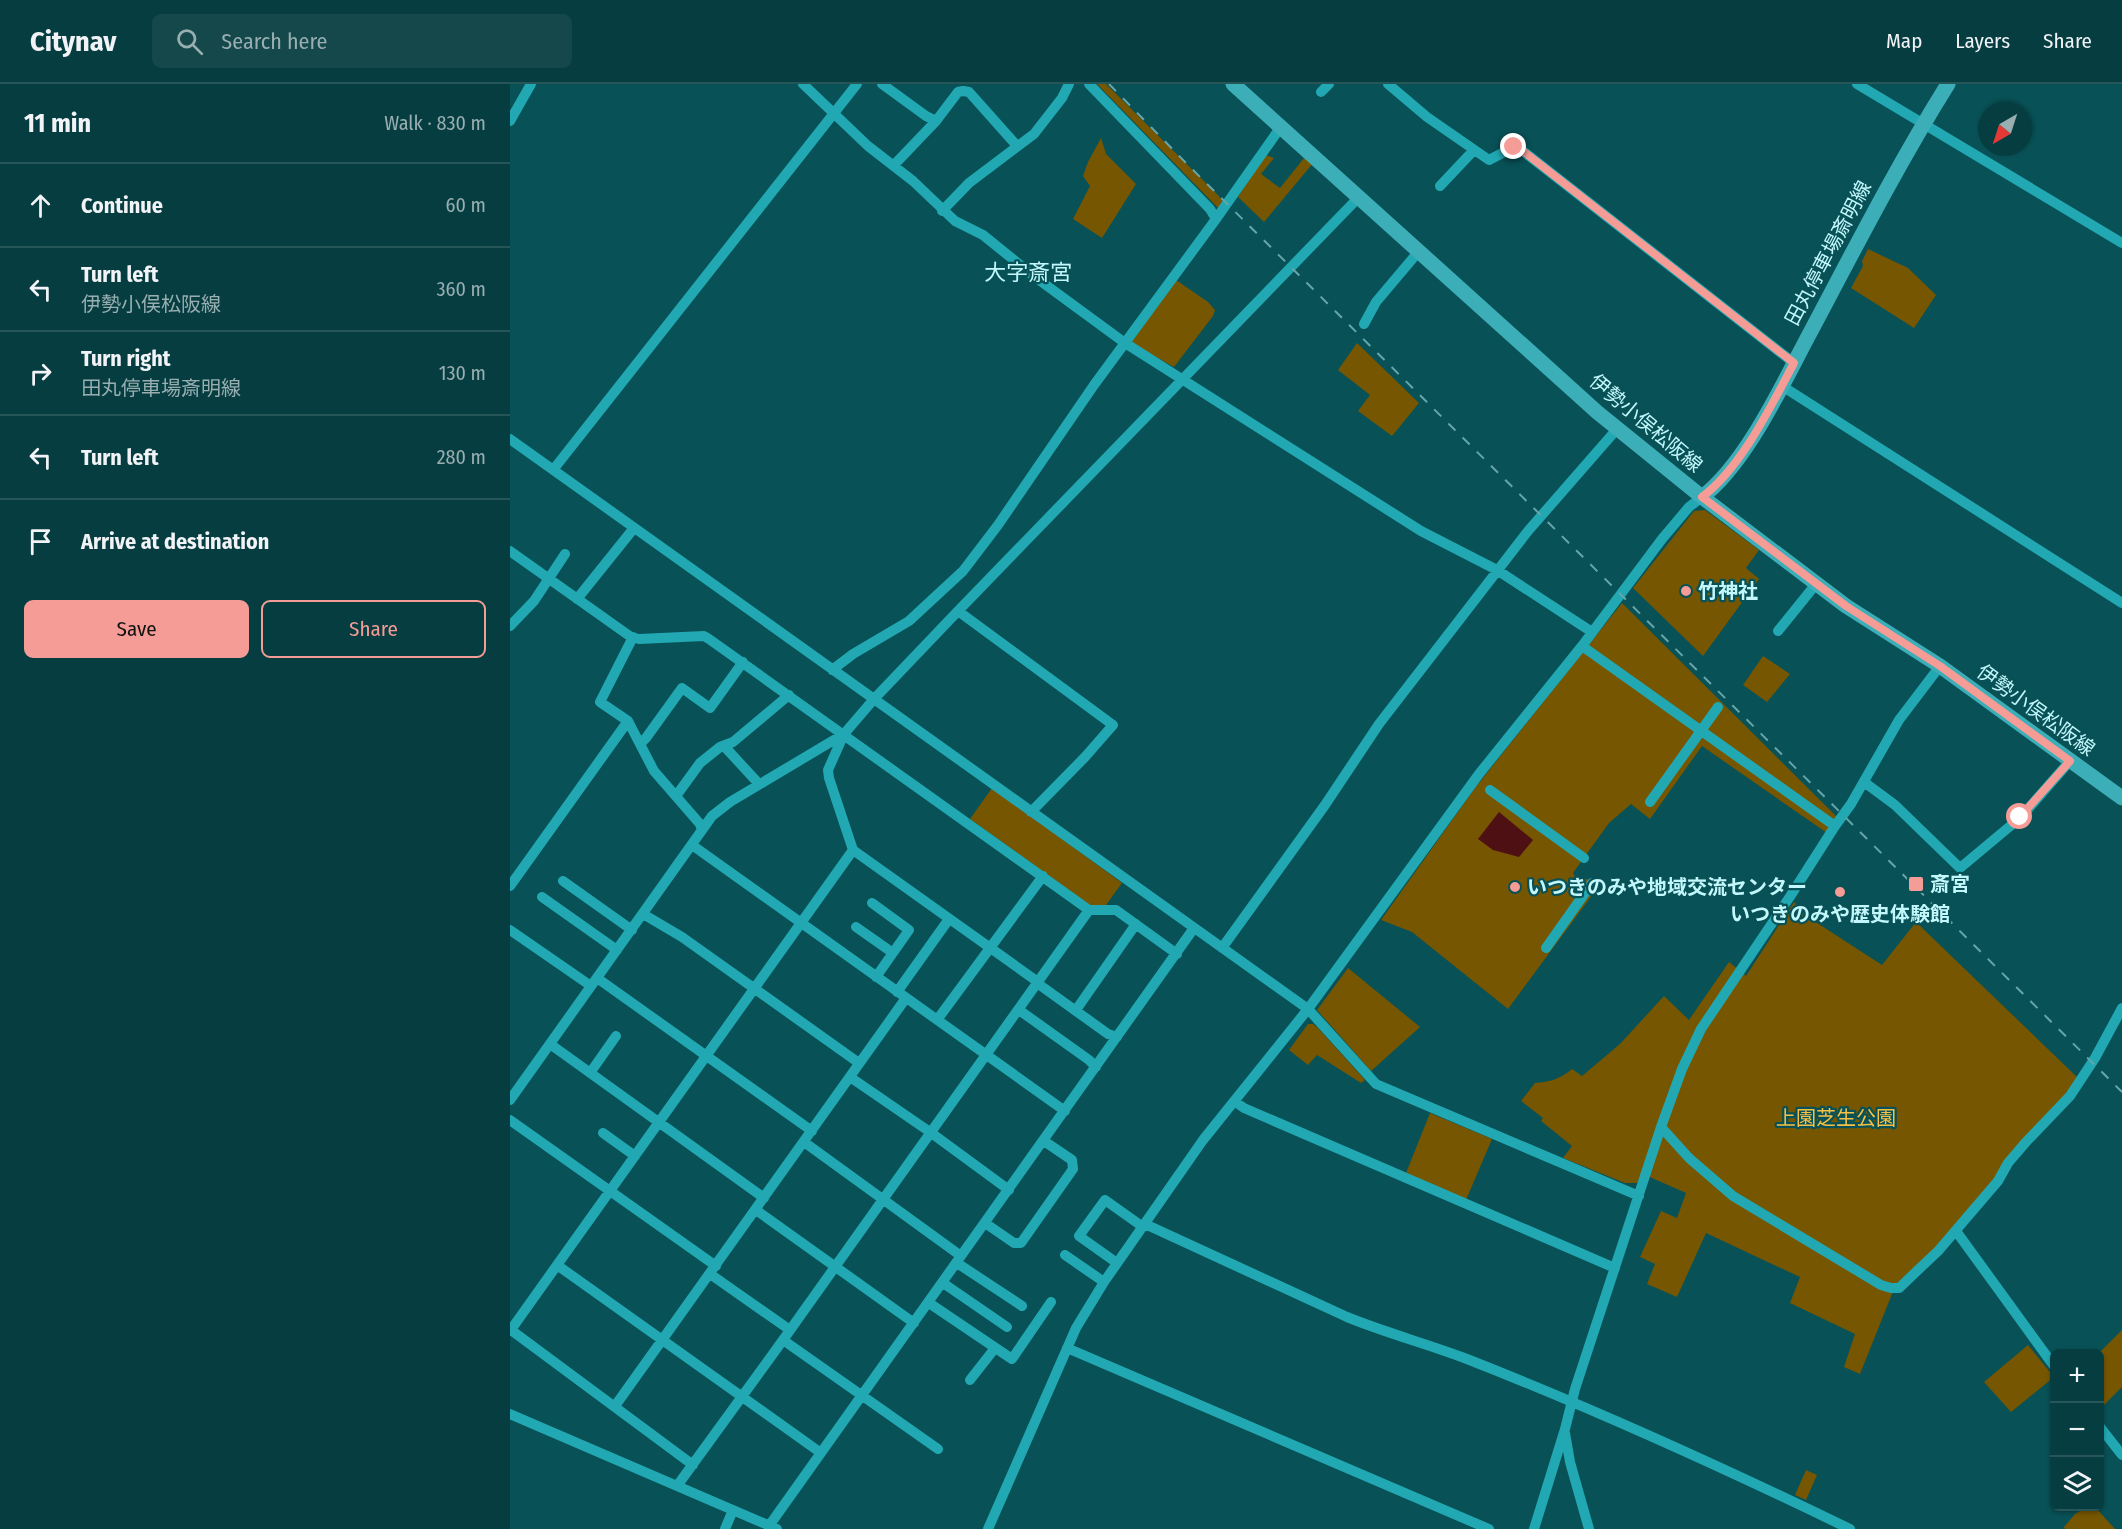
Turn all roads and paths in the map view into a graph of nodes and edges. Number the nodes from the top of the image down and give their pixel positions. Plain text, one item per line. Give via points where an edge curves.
1 (531, 84) edge
2 (803, 84) edge
3 (857, 84) edge
4 (882, 84) edge
5 (1069, 84) edge
6 (1089, 84) edge
7 (1233, 84) edge
8 (1388, 84) edge
9 (1857, 84) edge
10 (1948, 84) edge
11 (833, 114) junction
12 (510, 121) edge
13 (936, 121) junction
14 (1923, 124) junction
15 (1280, 128) junction
16 (1017, 146) junction
17 (1474, 150) junction
18 (894, 165) junction
19 (1440, 186) dead end
20 (1359, 197) junction
21 (942, 211) junction
22 (1216, 219) junction
23 (2122, 243) edge
24 (1419, 251) junction
25 (1364, 324) dead end
26 (1125, 343) junction
27 (1794, 363) junction
28 (1182, 380) junction
29 (1782, 386) junction
30 (1617, 429) junction
31 (510, 439) edge
32 (554, 470) junction
33 (1702, 497) junction
34 (634, 528) junction
35 (510, 551) edge
36 (565, 554) dead end
37 (1497, 570) junction
38 (548, 578) junction
39 (1816, 584) junction
40 (577, 599) junction
41 (2122, 603) edge
42 (958, 610) junction
43 (510, 626) edge
44 (1778, 631) dead end
45 (1592, 632) junction
46 (633, 637) junction
47 (1582, 646) junction
48 (743, 662) junction
49 (1940, 666) junction
50 (832, 670) junction
51 (789, 695) junction
52 (874, 699) junction
53 (1718, 707) dead end
54 (628, 721) junction
55 (1701, 730) junction
56 (844, 734) junction
57 (640, 744) junction
58 (724, 746) junction
59 (2070, 761) junction
60 (1864, 782) junction
61 (759, 784) junction
62 (1490, 790) dead end
63 (676, 796) junction
64 (2122, 798) edge
65 (1650, 802) dead end
66 (1031, 812) junction
67 (1835, 826) junction
68 (702, 830) junction
69 (692, 845) junction
70 (853, 850) junction
71 (1584, 858) dead end
72 (1043, 876) junction
73 (563, 881) dead end
74 (1592, 883) dead end
75 (510, 886) edge
76 (542, 897) dead end
77 (872, 903) dead end
78 (1089, 910) junction
79 (643, 914) junction
80 (949, 919) junction
81 (802, 923) junction
82 (1136, 924) junction
83 (856, 927) dead end
84 (1194, 928) junction
85 (510, 930) edge
86 (632, 930) junction
87 (991, 948) junction
88 (1222, 948) junction
89 (1546, 948) dead end
90 (617, 950) junction
91 (893, 953) junction
92 (1177, 954) junction
93 (876, 977) junction
94 (594, 982) junction
95 (1038, 982) junction
96 (755, 989) junction
97 (897, 992) junction
98 (906, 998) junction
99 (2122, 1008) edge
100 (1308, 1009) junction
101 (1019, 1010) junction
102 (1076, 1010) junction
103 (937, 1020) junction
104 (616, 1036) dead end
105 (1117, 1038) junction
106 (550, 1044) junction
107 (986, 1055) junction
108 (707, 1057) junction
109 (859, 1063) junction
110 (1096, 1067) junction
111 (590, 1073) junction
112 (850, 1077) junction
113 (510, 1100) edge
114 (1234, 1101) junction
115 (1065, 1111) junction
116 (510, 1120) edge
117 (659, 1123) junction
118 (1661, 1127) junction
119 (812, 1131) junction
120 (930, 1132) junction
121 (603, 1133) dead end
122 (1044, 1141) junction
123 (804, 1143) junction
124 (635, 1156) junction
125 (1009, 1190) junction
126 (610, 1192) junction
127 (1639, 1196) junction
128 (764, 1198) junction
129 (882, 1199) junction
130 (756, 1210) junction
131 (985, 1222) junction
132 (1144, 1225) junction
133 (1956, 1231) junction
134 (1065, 1255) dead end
135 (959, 1260) junction
136 (1117, 1263) junction
137 (557, 1265) junction
138 (835, 1266) junction
139 (1615, 1268) junction
140 (713, 1270) junction
141 (1104, 1282) junction
142 (943, 1283) junction
143 (1051, 1302) dead end
144 (929, 1303) junction
145 (1022, 1306) dead end
146 (914, 1323) junction
147 (1007, 1327) dead end
148 (790, 1330) junction
149 (510, 1331) edge
150 (662, 1340) junction
151 (783, 1340) junction
152 (995, 1348) junction
153 (1067, 1348) junction
154 (2050, 1359) edge
155 (970, 1380) dead end
156 (862, 1396) junction
157 (742, 1397) junction
158 (1572, 1403) junction
159 (615, 1406) junction
160 (510, 1414) edge
161 (1565, 1429) junction
162 (2104, 1432) edge
163 (939, 1449) dead end
164 (821, 1453) junction
165 (2122, 1455) edge
166 (693, 1465) junction
167 (677, 1486) junction
168 (733, 1510) junction
169 (773, 1527) edge
170 (1847, 1528) edge
171 (725, 1529) edge
172 (988, 1529) edge
173 (1488, 1529) edge
174 (1534, 1529) edge
175 (1589, 1529) edge

1 - 12 street
2 - 11 street
3 - 11 street
4 - 13 street
5 - 16 street via 1034,134
6 - 22 street
7 - 15 main road, 伊勢小俣松阪線
8 - 17 street
9 - 14 street
10 - 14 main road, 田丸停車場斎明線
11 - 18 street
11 - 32 street
13 - 16 street via 958,92 963,91
13 - 18 street
14 - 23 street
14 - 27 main road, 田丸停車場斎明線
15 - 20 main road, 伊勢小俣松阪線
15 - 22 street
16 - 21 street via 969,183
17 - 19 street
17 - 27 street via 1489,159 1519,148
18 - 21 street
20 - 24 main road, 伊勢小俣松阪線
20 - 28 street
21 - 26 street via 983,235
22 - 26 street
24 - 25 street via 1376,302
24 - 30 main road, 伊勢小俣松阪線
26 - 28 street
26 - 50 street via 959,576 909,621
27 - 29 main road, 田丸停車場斎明線
28 - 37 street via 1421,531
28 - 42 street
29 - 33 main road, 田丸停車場斎明線 via 1730,469
29 - 41 street
30 - 33 main road, 伊勢小俣松阪線
30 - 37 street
31 - 32 street
32 - 34 street
33 - 39 main road, 伊勢小俣松阪線
33 - 45 street via 1662,539
34 - 40 street
34 - 50 street
35 - 38 street
36 - 38 street
37 - 45 street
37 - 88 street via 1379,724
38 - 40 street
38 - 43 street via 534,601
39 - 44 street
39 - 49 main road, 伊勢小俣松阪線
40 - 46 street
42 - 52 street
42 - 66 street via 1113,725
45 - 47 street
46 - 48 street via 704,636
46 - 54 street via 600,702
47 - 55 street
47 - 100 street via 1479,774
48 - 51 street
48 - 57 street via 710,708 682,688
49 - 59 main road, 伊勢小俣松阪線
49 - 60 street via 1899,720
50 - 52 street
51 - 56 street
51 - 58 street
52 - 56 street
52 - 66 street
53 - 55 street
54 - 57 street
54 - 75 street
55 - 65 street
55 - 67 street
56 - 61 street
56 - 70 street via 828,770
56 - 72 street
57 - 63 street via 654,771
58 - 61 street
58 - 63 street via 700,763
59 - 60 street via 2020,817 1960,868 1895,805
59 - 64 main road, 伊勢小俣松阪線
60 - 67 street
61 - 68 street via 718,810
62 - 71 street
63 - 68 street
66 - 84 street
67 - 118 street via 1701,1029
68 - 69 street
69 - 79 street
69 - 81 street
70 - 80 street
70 - 81 street
72 - 78 street
72 - 87 street
73 - 86 street
74 - 89 street
76 - 90 street
77 - 91 street via 909,930
78 - 82 street via 1116,910
78 - 95 street
79 - 86 street
79 - 96 street
80 - 87 street
80 - 97 street
81 - 93 street
81 - 96 street
82 - 92 street
82 - 102 street
83 - 91 street
84 - 88 street
84 - 92 street
85 - 94 street
86 - 90 street
87 - 95 street
87 - 103 street
88 - 100 street
90 - 94 street
91 - 93 street
92 - 105 street
93 - 97 street
94 - 106 street
94 - 108 street
95 - 101 street
95 - 102 street
96 - 108 street
96 - 109 street
97 - 98 street
98 - 103 street
98 - 109 street
99 - 133 street via 2070,1096 2008,1163
100 - 114 street
100 - 127 street via 1376,1084
101 - 107 street
101 - 110 street
102 - 105 street
103 - 107 street
104 - 111 street
105 - 110 street
106 - 111 street
106 - 113 street
107 - 115 street
107 - 120 street
108 - 117 street
108 - 119 street
109 - 112 street
110 - 115 street
111 - 117 street
112 - 119 street
112 - 120 street
114 - 132 street
114 - 139 street
115 - 122 street
116 - 126 street
117 - 124 street
117 - 128 street
118 - 127 street
118 - 133 street via 1689,1158 1733,1196 1881,1285 1899,1288
119 - 123 street
120 - 125 street
120 - 129 street
121 - 124 street
122 - 125 street
122 - 131 street via 1072,1160 1073,1169 1021,1243 1014,1243
123 - 128 street
123 - 129 street
124 - 126 street
125 - 131 street
126 - 137 street
126 - 140 street
127 - 139 street
128 - 130 street
129 - 135 street
129 - 138 street
130 - 138 street
130 - 140 street
131 - 135 street
132 - 136 street
132 - 136 street via 1105,1200 1079,1236
132 - 158 street via 1347,1317 1466,1359
133 - 154 street
134 - 141 street
135 - 142 street
135 - 145 street
136 - 141 street
137 - 149 street
137 - 150 street
138 - 146 street
138 - 148 street
139 - 158 street
140 - 148 street
140 - 150 street
141 - 153 street
142 - 144 street
142 - 147 street
143 - 152 street via 1012,1359
144 - 146 street
144 - 152 street
146 - 156 street
148 - 151 street
149 - 159 street
150 - 157 street
150 - 159 street
151 - 156 street
151 - 157 street
152 - 155 street
153 - 172 street
153 - 173 street
156 - 163 street
156 - 164 street
157 - 164 street
157 - 166 street
158 - 161 street
158 - 170 street
159 - 166 street
160 - 167 street
161 - 174 street
161 - 175 street
162 - 165 street
164 - 169 street
166 - 167 street
167 - 168 street
168 - 169 street
168 - 171 street

